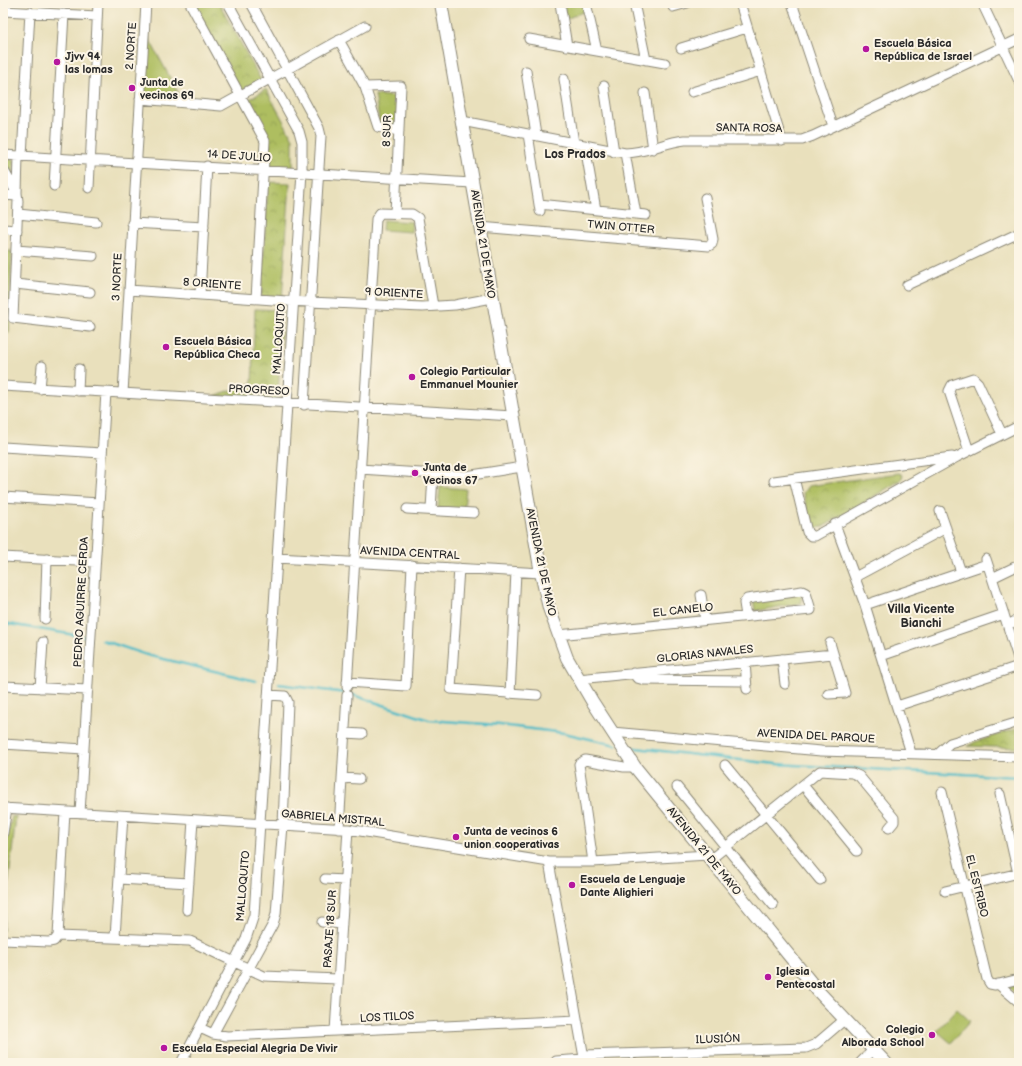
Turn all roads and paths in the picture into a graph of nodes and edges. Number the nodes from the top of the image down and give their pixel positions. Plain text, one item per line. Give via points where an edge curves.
1 (98, 3) edge
2 (146, 3) edge
3 (190, 3) edge
4 (228, 3) edge
5 (251, 3) edge
6 (441, 3) edge
7 (560, 3) edge
8 (586, 3) edge
9 (634, 3) edge
10 (687, 3) edge
11 (740, 3) edge
12 (982, 3) edge
13 (795, 4) edge
14 (673, 7) dead end
15 (3, 11) edge
16 (30, 12) junction
17 (64, 14) junction
18 (97, 16) junction
19 (365, 26) dead end
20 (747, 28) junction
21 (529, 39) dead end
22 (1019, 39) edge
23 (339, 40) junction
24 (567, 46) junction
25 (1003, 47) junction
26 (681, 48) dead end
27 (597, 51) junction
28 (646, 60) junction
29 (665, 63) dead end
30 (287, 69) junction
31 (760, 70) junction
32 (526, 71) dead end
33 (270, 78) junction
34 (564, 80) dead end
35 (1019, 81) edge
36 (604, 86) dead end
37 (365, 87) junction
38 (692, 92) dead end
39 (645, 93) dead end
40 (240, 95) junction
41 (140, 99) junction
42 (462, 121) junction
43 (833, 126) junction
44 (399, 131) junction
45 (532, 135) junction
46 (782, 141) junction
47 (574, 143) junction
48 (585, 146) junction
49 (653, 149) junction
50 (614, 152) junction
51 (625, 153) junction
52 (3, 155) edge
53 (20, 156) junction
54 (56, 157) junction
55 (91, 159) junction
56 (136, 162) junction
57 (207, 166) junction
58 (3, 169) edge
59 (264, 170) junction
60 (302, 172) junction
61 (319, 173) junction
62 (397, 178) junction
63 (472, 183) junction
64 (54, 186) dead end
65 (89, 188) dead end
66 (17, 194) junction
67 (3, 195) edge
68 (705, 198) dead end
69 (596, 210) junction
70 (396, 213) junction
71 (18, 214) junction
72 (636, 214) junction
73 (646, 215) dead end
74 (96, 222) dead end
75 (132, 223) junction
76 (204, 227) junction
77 (480, 227) junction
78 (3, 229) edge
79 (17, 230) junction
80 (1019, 233) edge
81 (16, 250) junction
82 (93, 256) dead end
83 (15, 284) junction
84 (907, 285) dead end
85 (129, 290) junction
86 (90, 292) dead end
87 (200, 295) junction
88 (492, 298) junction
89 (256, 299) junction
90 (294, 301) junction
91 (311, 301) junction
92 (371, 303) junction
93 (433, 306) junction
94 (90, 327) dead end
95 (42, 366) dead end
96 (79, 369) dead end
97 (3, 386) edge
98 (40, 388) junction
99 (78, 391) junction
100 (106, 392) junction
101 (123, 394) junction
102 (287, 403) junction
103 (304, 404) junction
104 (364, 408) junction
105 (514, 416) junction
106 (1019, 426) edge
107 (1002, 434) junction
108 (3, 447) edge
109 (969, 451) junction
110 (102, 453) junction
111 (957, 457) junction
112 (906, 463) junction
113 (522, 467) junction
114 (360, 469) junction
115 (433, 474) junction
116 (794, 478) junction
117 (774, 481) dead end
118 (912, 481) junction
119 (3, 497) edge
120 (99, 503) junction
121 (406, 509) dead end
122 (431, 510) junction
123 (940, 511) dead end
124 (474, 513) dead end
125 (835, 524) junction
126 (946, 528) junction
127 (3, 557) edge
128 (277, 558) junction
129 (47, 559) junction
130 (96, 562) junction
131 (354, 562) junction
132 (412, 565) junction
133 (1019, 565) edge
134 (459, 568) junction
135 (516, 572) junction
136 (961, 572) junction
137 (541, 573) junction
138 (855, 577) junction
139 (992, 578) junction
140 (701, 595) dead end
141 (865, 605) junction
142 (1004, 614) junction
143 (746, 616) junction
144 (45, 619) dead end
145 (1019, 619) edge
146 (705, 620) junction
147 (1008, 625) junction
148 (558, 635) junction
149 (43, 642) dead end
150 (830, 643) dead end
151 (833, 654) junction
152 (881, 656) junction
153 (782, 659) junction
154 (1019, 661) edge
155 (745, 662) junction
156 (1019, 666) edge
157 (633, 673) junction
158 (578, 679) junction
159 (785, 684) dead end
160 (3, 686) edge
161 (40, 688) junction
162 (347, 688) junction
163 (88, 690) junction
164 (510, 694) junction
165 (828, 694) dead end
166 (268, 695) junction
167 (537, 695) dead end
168 (897, 706) junction
169 (1019, 722) edge
170 (345, 733) junction
171 (362, 734) dead end
172 (614, 736) junction
173 (3, 744) edge
174 (84, 749) junction
175 (911, 752) junction
176 (938, 754) junction
177 (1019, 757) edge
178 (725, 765) dead end
179 (635, 767) junction
180 (342, 778) junction
181 (359, 779) dead end
182 (803, 784) junction
183 (677, 787) dead end
184 (942, 792) dead end
185 (1000, 794) dead end
186 (5, 808) edge
187 (65, 812) junction
188 (80, 813) junction
189 (766, 814) junction
190 (123, 816) junction
191 (193, 820) junction
192 (259, 824) junction
193 (283, 826) junction
194 (889, 828) dead end
195 (344, 829) junction
196 (3, 833) edge
197 (726, 847) junction
198 (857, 852) dead end
199 (709, 857) junction
200 (549, 862) junction
201 (593, 862) junction
202 (1019, 875) edge
203 (119, 879) junction
204 (325, 879) dead end
205 (345, 880) junction
206 (820, 880) dead end
207 (189, 883) junction
208 (964, 886) junction
209 (944, 891) dead end
210 (773, 905) dead end
211 (187, 910) dead end
212 (322, 922) dead end
213 (342, 924) junction
214 (58, 936) junction
215 (115, 937) junction
216 (3, 940) edge
217 (234, 962) junction
218 (248, 969) junction
219 (338, 979) junction
220 (1019, 979) edge
221 (994, 984) junction
222 (1019, 1002) edge
223 (577, 1020) junction
224 (844, 1020) junction
225 (200, 1028) junction
226 (335, 1031) junction
227 (213, 1034) junction
228 (879, 1058) edge
229 (584, 1059) edge
230 (556, 1061) dead end
231 (181, 1063) edge
232 (860, 1063) edge

1 - 18 street
2 - 41 street, 2 NORTE
3 - 40 street
4 - 33 street, MALLOQUITO
5 - 30 street
6 - 42 main road, AVENIDA 21 DE MAYO
7 - 24 street
8 - 27 street
9 - 28 street
10 - 14 street
11 - 20 street
12 - 25 street
13 - 43 street
15 - 16 street
16 - 17 street
16 - 53 street
17 - 18 street
17 - 54 street
18 - 55 street
19 - 23 street
20 - 26 street
20 - 31 street
21 - 24 street
22 - 25 street, SANTA ROSA
23 - 30 street
23 - 37 street
24 - 27 street
25 - 35 street
25 - 43 street, SANTA ROSA
27 - 28 street
28 - 29 street
30 - 33 street
30 - 61 street via 320,130
31 - 38 street
31 - 46 street
32 - 45 street
33 - 40 street
33 - 60 street, MALLOQUITO via 299,132 302,142
34 - 47 street
36 - 50 street
37 - 44 street via 378,127
37 - 44 street, 8 SUR via 401,86
39 - 49 street
40 - 41 street via 221,106
40 - 59 street via 264,137
41 - 56 street, 2 NORTE
42 - 45 street, SANTA ROSA
42 - 63 main road, AVENIDA 21 DE MAYO
43 - 46 street, SANTA ROSA via 808,138
44 - 62 street, 8 SUR
45 - 47 street, SANTA ROSA
45 - 69 street via 540,208
46 - 49 street, SANTA ROSA via 685,140
47 - 48 street, SANTA ROSA
48 - 50 street, SANTA ROSA
48 - 69 street
49 - 51 street, SANTA ROSA
50 - 51 street, SANTA ROSA
51 - 72 street
52 - 53 street, 14 DE JULIO
53 - 54 street, 14 DE JULIO
53 - 66 street
54 - 55 street, 14 DE JULIO
54 - 64 street
55 - 56 street, 14 DE JULIO
55 - 65 street
56 - 57 street, 14 DE JULIO
56 - 75 street, 3 NORTE
57 - 59 street, 14 DE JULIO
57 - 76 street
58 - 66 street
59 - 60 street, 14 DE JULIO
59 - 89 street
60 - 61 street, 14 DE JULIO
60 - 90 street, MALLOQUITO
61 - 62 street, 14 DE JULIO
61 - 91 street
62 - 63 street, 14 DE JULIO
62 - 70 street, 8 SUR
63 - 77 main road, AVENIDA 21 DE MAYO
66 - 67 street
66 - 71 street
68 - 77 street, TWIN OTTER via 713,239 709,246
69 - 72 street
70 - 92 street, PASAJE 18 SUR via 384,213 376,219
70 - 93 street via 412,214 418,218
71 - 74 street
71 - 79 street
72 - 73 street
75 - 76 street
75 - 85 street, 3 NORTE
76 - 87 street
77 - 88 main road, AVENIDA 21 DE MAYO
78 - 79 street
79 - 81 street
80 - 84 street
81 - 82 street
81 - 83 street
83 - 86 street
83 - 94 street via 13,318
85 - 87 street, 8 ORIENTE
85 - 101 street, 3 NORTE
87 - 89 street, 8 ORIENTE
88 - 93 street, 9 ORIENTE
88 - 105 main road, AVENIDA 21 DE MAYO
89 - 90 street, 8 ORIENTE
90 - 91 street, 9 ORIENTE
90 - 102 street, MALLOQUITO
91 - 92 street, 9 ORIENTE
91 - 103 street
92 - 93 street, 9 ORIENTE
92 - 104 street, PASAJE 18 SUR
95 - 98 street
96 - 99 street
97 - 98 street, PROGRESO
98 - 99 street, PROGRESO
99 - 100 street, PROGRESO
100 - 101 street, PROGRESO
100 - 110 street, PEDRO AGUIRRE CERDA
101 - 102 street, PROGRESO
102 - 103 street, PROGRESO
102 - 128 street, MALLOQUITO
103 - 104 street, PROGRESO
104 - 105 street, PROGRESO
104 - 114 street, PASAJE 18 SUR
105 - 113 main road, AVENIDA 21 DE MAYO
106 - 107 street
107 - 109 street
107 - 109 street via 978,383 973,378 952,385 949,391
108 - 110 street
109 - 111 street
110 - 120 street, PEDRO AGUIRRE CERDA
111 - 112 street
111 - 118 street
112 - 116 street
112 - 118 street via 915,475
113 - 115 street via 470,475
113 - 137 main road, AVENIDA 21 DE MAYO
114 - 115 street
114 - 131 street, PASAJE 18 SUR
115 - 122 street
116 - 117 street
116 - 125 street via 810,536
118 - 125 street
119 - 120 street
120 - 130 street, PEDRO AGUIRRE CERDA
121 - 122 street
122 - 124 street
123 - 126 street
125 - 138 street
126 - 136 street
126 - 138 street
127 - 129 street
128 - 131 street, AVENIDA CENTRAL
128 - 166 street, MALLOQUITO
129 - 130 street
129 - 144 street
130 - 163 street, PEDRO AGUIRRE CERDA
131 - 132 street, AVENIDA CENTRAL
131 - 162 street, PASAJE 18 SUR
132 - 134 street, AVENIDA CENTRAL
132 - 162 street via 406,686
133 - 139 street
134 - 135 street, AVENIDA CENTRAL
134 - 164 street via 451,689
135 - 137 street, AVENIDA CENTRAL
135 - 164 street
136 - 139 street via 986,561
136 - 141 street
137 - 148 main road, AVENIDA 21 DE MAYO
138 - 141 street
139 - 142 street
140 - 146 street
141 - 152 street
142 - 147 street
142 - 152 street
143 - 143 street, EL CANELO via 811,610 806,593 802,590 747,599 744,603
143 - 146 street, EL CANELO
145 - 147 street
146 - 148 street, EL CANELO
147 - 154 street
148 - 158 main road, AVENIDA 21 DE MAYO
149 - 161 street
150 - 151 street
151 - 153 street, GLORIAS NAVALES
151 - 165 street via 845,693
152 - 168 street
153 - 155 street, GLORIAS NAVALES
153 - 159 street
155 - 157 street, GLORIAS NAVALES
155 - 157 street via 746,685 644,680 637,678
156 - 168 street
157 - 158 street, GLORIAS NAVALES
158 - 172 main road, AVENIDA 21 DE MAYO
160 - 161 street
161 - 163 street
162 - 170 street, PASAJE 18 SUR
163 - 174 street, PEDRO AGUIRRE CERDA
164 - 167 street
166 - 192 street, MALLOQUITO
166 - 193 street via 285,696 288,702
168 - 175 street
169 - 176 street via 950,743
170 - 171 street
170 - 180 street, PASAJE 18 SUR
172 - 175 street, AVENIDA DEL PARQUE via 813,750
172 - 179 main road, AVENIDA 21 DE MAYO
173 - 174 street
174 - 188 street, PEDRO AGUIRRE CERDA
175 - 176 street, AVENIDA DEL PARQUE
176 - 177 street, AVENIDA DEL PARQUE
178 - 189 street
179 - 199 main road, AVENIDA 21 DE MAYO
179 - 201 street via 584,760 580,764
180 - 181 street
180 - 195 street, PASAJE 18 SUR
182 - 189 street
182 - 194 street via 820,771 852,773 859,776 894,818
182 - 198 street
183 - 197 street, AVENIDA 21 DE MAYO
184 - 208 street, EL ESTRIBO
185 - 202 street
186 - 187 street, GABRIELA MISTRAL
186 - 196 street
187 - 188 street, GABRIELA MISTRAL
187 - 214 street
188 - 190 street, GABRIELA MISTRAL
189 - 197 street
189 - 206 street
190 - 191 street, GABRIELA MISTRAL
190 - 203 street
191 - 192 street, GABRIELA MISTRAL
191 - 207 street
192 - 193 street, GABRIELA MISTRAL
192 - 217 street, MALLOQUITO via 254,915 249,934
193 - 195 street, GABRIELA MISTRAL
193 - 218 street via 275,919
195 - 200 street, GABRIELA MISTRAL
195 - 205 street, PASAJE 18 SUR
197 - 199 street
197 - 210 street, AVENIDA 21 DE MAYO
199 - 201 street, GABRIELA MISTRAL
199 - 224 main road, AVENIDA 21 DE MAYO
200 - 201 street, GABRIELA MISTRAL
200 - 223 street
202 - 208 street
203 - 207 street
203 - 215 street
204 - 205 street
205 - 213 street, PASAJE 18 SUR
207 - 211 street
208 - 209 street
208 - 221 street, EL ESTRIBO via 987,980
212 - 213 street
213 - 219 street, PASAJE 18 SUR
214 - 215 street via 112,939
214 - 216 street via 49,942
215 - 217 street via 190,941
217 - 218 street
217 - 225 street, MALLOQUITO
218 - 219 street via 268,976
218 - 227 street
219 - 226 street, PASAJE 18 SUR
220 - 221 street
221 - 222 street
223 - 226 street, LOS TILOS
223 - 229 street
224 - 228 main road, AVENIDA 21 DE MAYO
224 - 229 street, ILUSIÓN via 816,1044 806,1048
225 - 227 street, LOS TILOS
225 - 231 street, MALLOQUITO
226 - 227 street, LOS TILOS via 227,1036
228 - 232 street
229 - 230 street, ILUSIÓN

